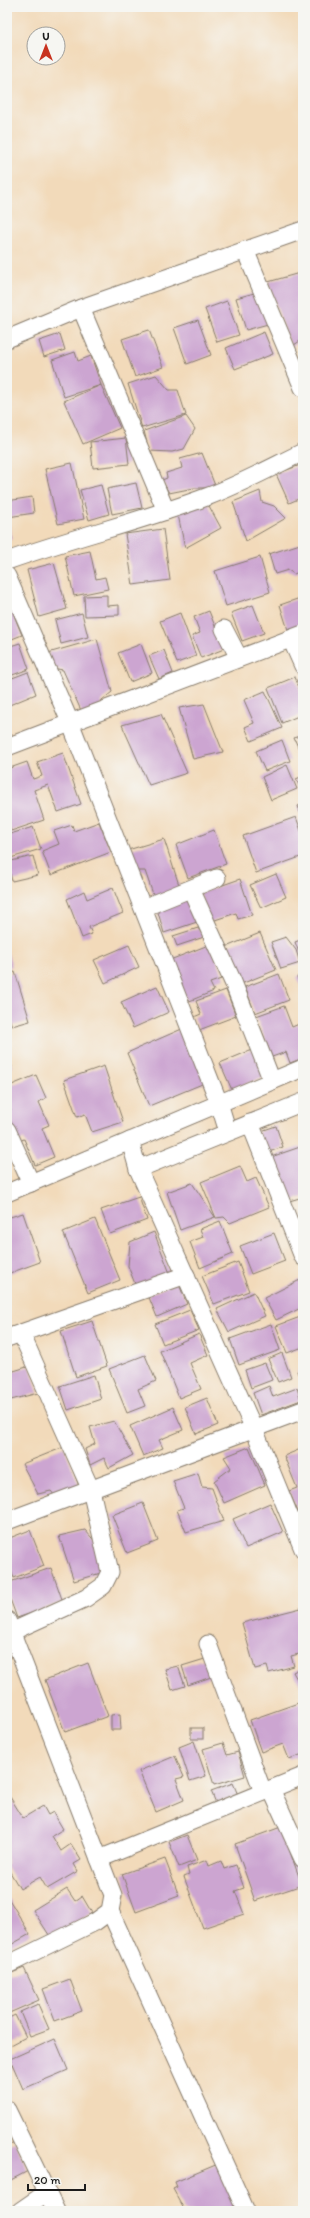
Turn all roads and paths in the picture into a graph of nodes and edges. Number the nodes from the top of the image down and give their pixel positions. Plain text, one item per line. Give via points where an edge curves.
1 (303, 230) edge
2 (245, 250) junction
3 (81, 308) junction
4 (7, 339) edge
5 (303, 388) edge
6 (303, 452) edge
7 (166, 511) junction
8 (7, 561) edge
9 (7, 576) edge
10 (224, 629) dead end
11 (297, 636) edge
12 (239, 658) junction
13 (303, 666) edge
14 (70, 722) junction
15 (7, 747) edge
16 (217, 878) dead end
17 (191, 889) junction
18 (143, 908) junction
19 (303, 1068) edge
20 (272, 1081) junction
21 (303, 1102) edge
22 (219, 1103) junction
23 (250, 1123) junction
24 (7, 1130) edge
25 (228, 1132) junction
26 (134, 1155) junction
27 (31, 1183) junction
28 (7, 1193) edge
29 (303, 1257) edge
30 (186, 1275) junction
31 (14, 1336) edge
32 (303, 1410) edge
33 (254, 1429) junction
34 (91, 1490) junction
35 (7, 1521) edge
36 (303, 1549) edge
37 (9, 1626) edge
38 (208, 1644) dead end
39 (303, 1776) edge
40 (267, 1790) junction
41 (99, 1859) junction
42 (303, 1859) edge
43 (110, 1911) junction
44 (7, 1965) edge
45 (7, 2110) edge
46 (11, 2128) edge
47 (46, 2193) junction
48 (20, 2211) edge
49 (56, 2211) edge
50 (246, 2211) edge

1 - 2 street
2 - 3 street
2 - 5 street
3 - 4 street
3 - 7 street
6 - 7 street via 211,495
7 - 8 street via 56,543
9 - 14 street
10 - 12 street
11 - 12 street
11 - 13 street
12 - 14 street
14 - 15 street
14 - 18 street
16 - 17 street
17 - 18 street
17 - 20 street via 233,982
18 - 22 street
19 - 20 street
20 - 22 street
21 - 23 street
22 - 25 street
22 - 26 street
23 - 25 street
23 - 29 street
24 - 27 street
25 - 26 street
26 - 27 street
26 - 30 street
27 - 28 street
30 - 31 street
30 - 33 street
31 - 34 street
32 - 33 street
33 - 34 street
33 - 36 street
34 - 35 street
34 - 37 street via 110,1572 103,1586 86,1598
37 - 41 street
38 - 40 street
39 - 40 street
40 - 41 street
40 - 42 street
41 - 43 street via 113,1896
43 - 44 street via 95,1922
43 - 50 street
45 - 46 street
46 - 47 street
47 - 48 street
47 - 49 street

